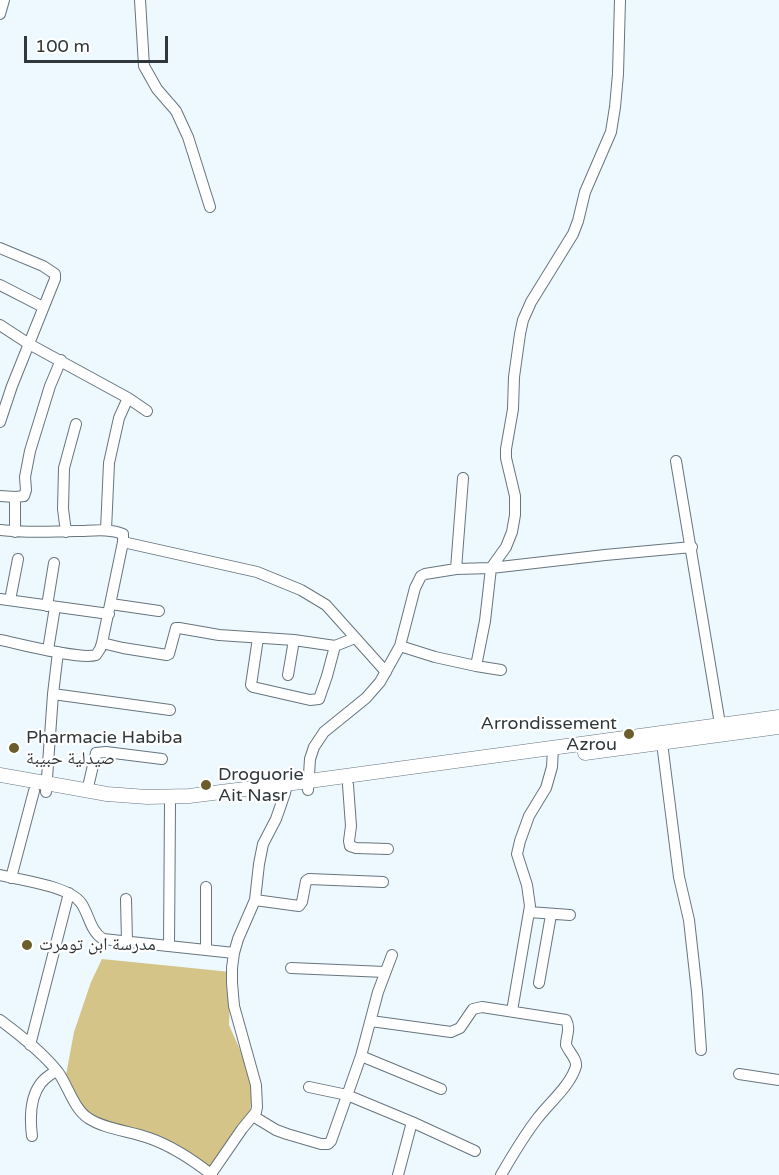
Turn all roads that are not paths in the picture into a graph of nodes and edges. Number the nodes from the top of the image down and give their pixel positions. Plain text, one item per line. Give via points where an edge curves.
1 (4, 0) edge
2 (140, 0) edge
3 (621, 0) edge
4 (0, 14) edge
5 (210, 207) dead end
6 (0, 248) edge
7 (0, 285) edge
8 (43, 307) junction
9 (0, 325) edge
10 (29, 344) junction
11 (61, 360) junction
12 (128, 398) junction
13 (147, 411) dead end
14 (0, 422) edge
15 (76, 424) dead end
16 (676, 461) dead end
17 (464, 478) dead end
18 (0, 496) edge
19 (15, 497) junction
20 (0, 530) edge
21 (106, 530) junction
22 (66, 531) junction
23 (15, 532) junction
24 (123, 542) junction
25 (692, 547) junction
26 (18, 559) dead end
27 (54, 563) dead end
28 (491, 568) junction
29 (456, 569) junction
30 (5, 599) edge
31 (51, 607) junction
32 (110, 609) junction
33 (159, 611) dead end
34 (258, 638) junction
35 (355, 638) junction
36 (0, 640) edge
37 (294, 640) junction
38 (102, 643) junction
39 (335, 646) junction
40 (400, 646) junction
41 (53, 651) junction
42 (476, 666) junction
43 (501, 670) dead end
44 (386, 672) junction
45 (288, 675) dead end
46 (53, 694) junction
47 (170, 710) dead end
48 (779, 717) edge
49 (720, 724) junction
50 (779, 727) edge
51 (662, 738) junction
52 (553, 753) junction
53 (162, 759) dead end
54 (0, 775) edge
55 (0, 783) edge
56 (348, 785) junction
57 (308, 786) junction
58 (42, 789) junction
59 (286, 789) junction
60 (87, 791) junction
61 (170, 804) junction
62 (388, 849) dead end
63 (5, 876) edge
64 (383, 882) dead end
65 (206, 887) dead end
66 (69, 893) junction
67 (126, 899) dead end
68 (255, 900) junction
69 (529, 912) junction
70 (551, 915) junction
71 (570, 915) dead end
72 (127, 942) junction
73 (169, 946) junction
74 (206, 950) junction
75 (234, 953) junction
76 (392, 955) dead end
77 (291, 968) dead end
78 (385, 972) junction
79 (539, 983) dead end
80 (512, 1011) junction
81 (0, 1020) edge
82 (371, 1021) junction
83 (30, 1045) junction
84 (701, 1050) dead end
85 (361, 1056) junction
86 (56, 1071) junction
87 (739, 1074) dead end
88 (779, 1080) edge
89 (309, 1087) dead end
90 (441, 1089) dead end
91 (347, 1095) junction
92 (253, 1116) junction
93 (412, 1122) junction
94 (32, 1137) dead end
95 (475, 1151) dead end
96 (212, 1175) edge
97 (398, 1175) edge
98 (501, 1175) edge

1 - 4 street
2 - 5 street via 144,66 176,111
3 - 28 street via 611,132 585,192 573,234 523,320 506,448 515,515 506,547
6 - 8 street via 55,274
7 - 8 street
8 - 10 street
9 - 10 street
10 - 11 street
10 - 14 street
11 - 12 street
11 - 19 street via 30,451 26,493
12 - 13 street
12 - 21 street via 118,418 109,463
15 - 22 street via 64,468
16 - 25 street
17 - 29 street
18 - 19 street
19 - 23 street
20 - 23 street
21 - 22 street
21 - 24 street via 123,534
22 - 23 street
24 - 32 street
24 - 35 street via 257,572 301,590 326,604
25 - 28 street
25 - 49 street
26 - 30 street
27 - 31 street
28 - 29 street
28 - 42 street
29 - 40 street via 421,576
30 - 31 street
31 - 32 street
31 - 41 street
32 - 33 street
32 - 38 street
34 - 37 street
34 - 38 street via 176,628 167,655
34 - 39 street via 251,685 310,700 319,699
35 - 39 street
35 - 44 street
36 - 41 street
37 - 39 street
37 - 45 street
38 - 41 street via 93,656
40 - 42 street
40 - 44 street
41 - 46 street
42 - 43 street
44 - 57 street via 374,690 324,732 310,759
46 - 47 street
46 - 58 street
48 - 49 main road
49 - 51 main road
50 - 51 main road
51 - 52 main road
51 - 84 street via 679,877 690,931
52 - 56 main road
52 - 57 main road
52 - 69 street via 546,788 524,828 518,854 527,885
53 - 60 street via 96,753
54 - 58 main road
55 - 58 main road
56 - 57 main road
56 - 62 street via 350,846
57 - 59 main road
58 - 60 main road
58 - 61 main road via 102,801
58 - 63 street
59 - 60 main road via 167,797
59 - 61 main road
59 - 68 street via 264,844
61 - 73 street
63 - 66 street
64 - 68 street via 309,879 298,906
65 - 74 street
66 - 72 street via 80,901 100,938
66 - 83 street
67 - 72 street
68 - 75 street
69 - 70 street
69 - 80 street
70 - 71 street
70 - 79 street
72 - 73 street
73 - 74 street
74 - 75 street
75 - 92 street via 234,1006 257,1093
76 - 78 street
77 - 78 street
78 - 82 street
80 - 82 street via 473,1008 460,1028 452,1032
80 - 98 street via 566,1020 566,1046 576,1063 565,1086 537,1119
81 - 83 street
82 - 85 street
83 - 86 street
85 - 90 street
85 - 91 street
86 - 94 street via 40,1083 35,1094
86 - 96 street via 86,1117 161,1142
87 - 88 street
89 - 91 street
91 - 92 street via 328,1144 281,1132
91 - 93 street
92 - 96 street
93 - 95 street
93 - 97 street

